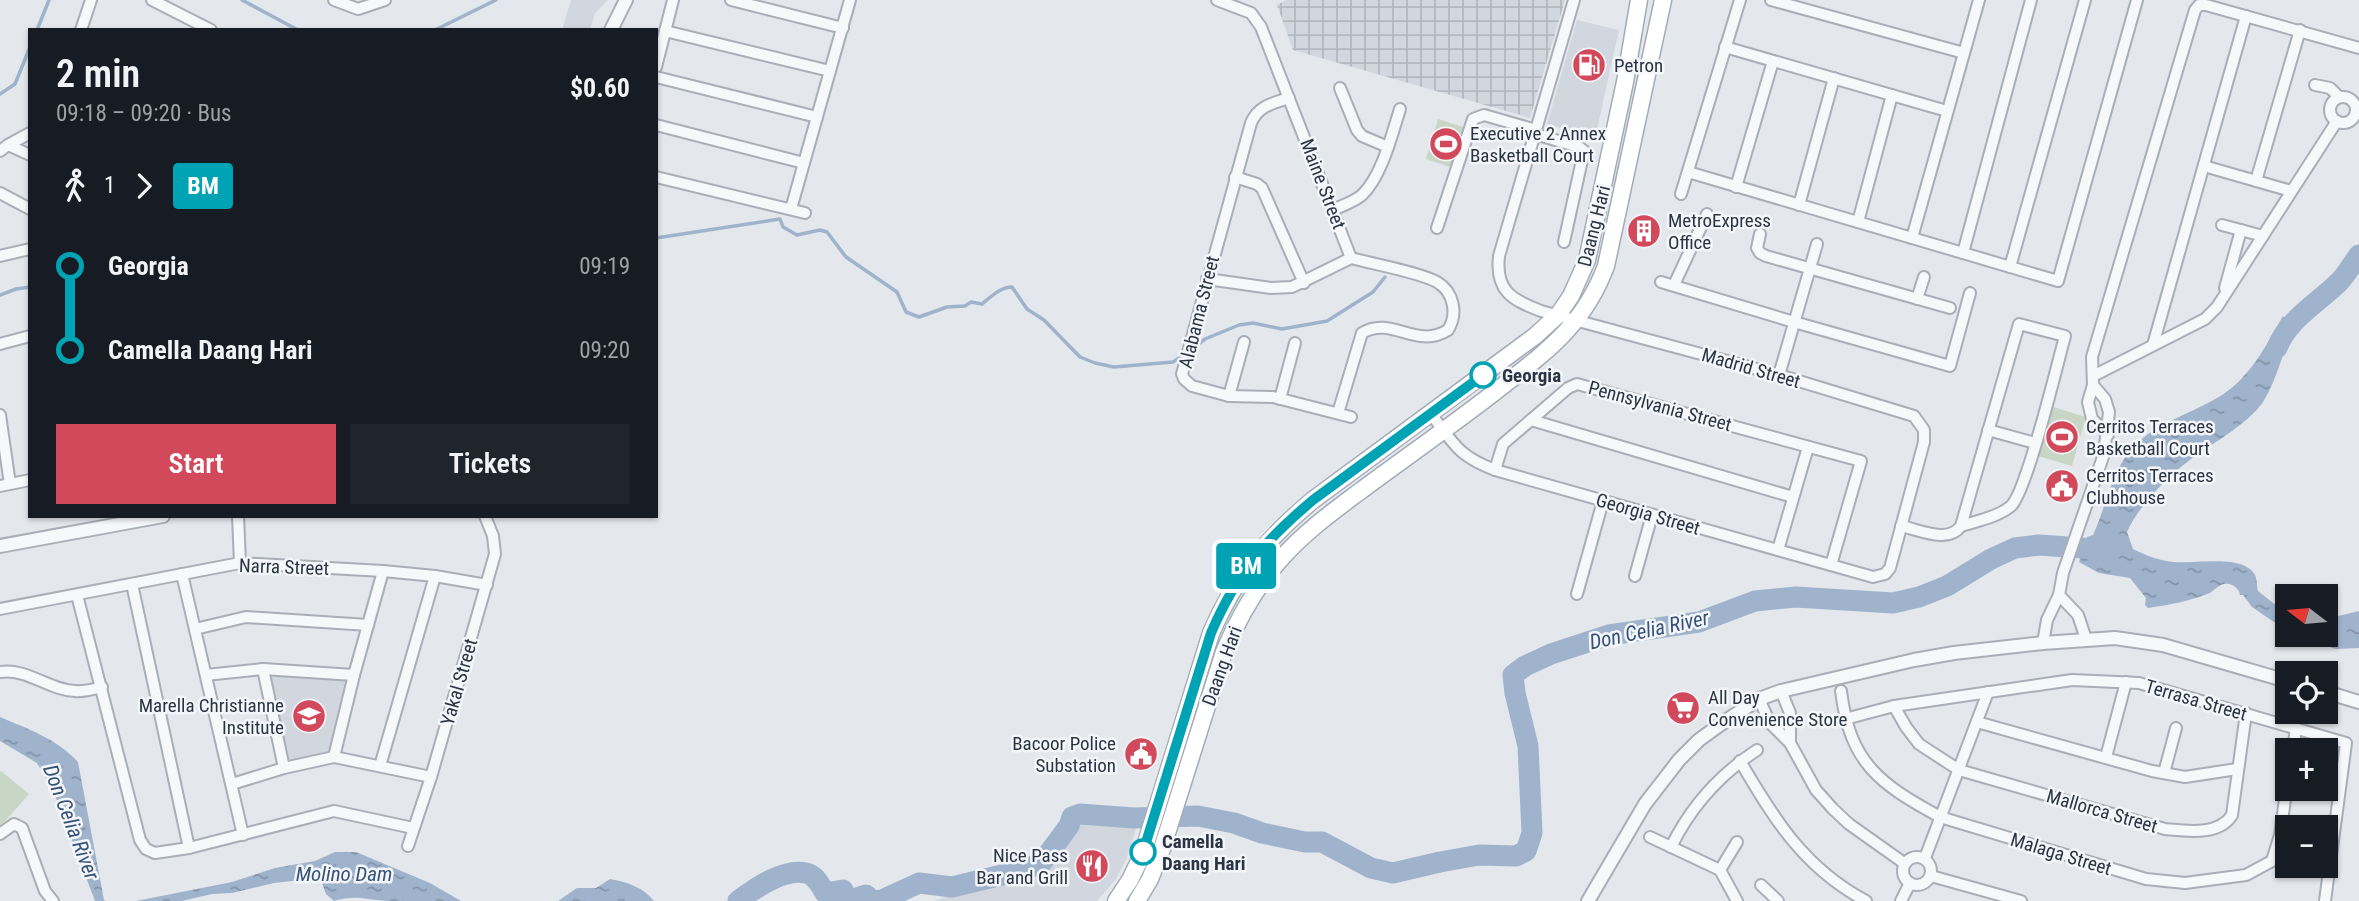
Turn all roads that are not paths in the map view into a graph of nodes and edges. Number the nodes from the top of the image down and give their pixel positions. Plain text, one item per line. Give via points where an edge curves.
1 (91, 0) edge
2 (152, 0) edge
3 (334, 0) edge
4 (385, 0) edge
5 (626, 0) edge
6 (673, 0) edge
7 (731, 0) edge
8 (850, 0) edge
9 (1574, 0) edge
10 (1639, 0) edge
11 (1663, 0) edge
12 (1740, 0) edge
13 (1770, 0) edge
14 (1979, 0) edge
15 (2031, 0) edge
16 (2085, 0) edge
17 (2137, 0) edge
18 (1223, 1) edge
19 (2246, 16) junction
20 (85, 28) edge
21 (207, 28) edge
22 (612, 28) edge
23 (843, 28) junction
24 (2300, 30) junction
25 (665, 32) junction
26 (1725, 47) junction
27 (2359, 48) edge
28 (1964, 53) junction
29 (658, 59) edge
30 (1773, 61) junction
31 (830, 71) junction
32 (658, 77) edge
33 (1834, 78) junction
34 (1625, 82) junction
35 (1645, 85) junction
36 (2315, 85) dead end
37 (1340, 88) dead end
38 (1892, 95) junction
39 (2339, 97) junction
40 (1289, 98) junction
41 (2357, 106) edge
42 (1400, 109) dead end
43 (1947, 110) junction
44 (817, 117) junction
45 (2337, 121) junction
46 (658, 126) edge
47 (1536, 132) junction
48 (28, 134) edge
49 (1388, 146) junction
50 (4, 148) edge
51 (28, 154) edge
52 (804, 163) junction
53 (2204, 166) junction
54 (1688, 172) junction
55 (658, 177) edge
56 (1235, 177) junction
57 (2256, 181) junction
58 (1735, 187) junction
59 (2291, 191) junction
60 (0, 193) edge
61 (1681, 194) dead end
62 (1799, 205) junction
63 (28, 208) edge
64 (790, 209) junction
65 (1333, 209) junction
66 (805, 213) dead end
67 (1707, 214) dead end
68 (1858, 222) junction
69 (2222, 225) dead end
70 (1437, 228) dead end
71 (2241, 230) junction
72 (1760, 234) dead end
73 (2263, 236) junction
74 (1912, 238) junction
75 (1564, 242) dead end
76 (1817, 244) dead end
77 (28, 249) edge
78 (1963, 253) junction
79 (0, 256) edge
80 (1351, 258) junction
81 (2010, 267) junction
82 (1810, 268) junction
83 (1924, 276) dead end
84 (1207, 279) junction
85 (1661, 282) dead end
86 (1304, 283) junction
87 (1674, 285) junction
88 (1970, 293) dead end
89 (2222, 298) junction
90 (1917, 299) junction
91 (1950, 308) dead end
92 (1558, 315) junction
93 (1578, 320) junction
94 (1794, 322) junction
95 (28, 337) edge
96 (1244, 342) dead end
97 (0, 344) edge
98 (1295, 344) dead end
99 (2153, 345) junction
100 (1779, 375) junction
101 (2093, 381) junction
102 (1229, 396) junction
103 (1280, 399) junction
104 (1338, 413) junction
105 (1431, 414) junction
106 (0, 415) edge
107 (1351, 417) dead end
108 (1531, 420) junction
109 (1988, 430) junction
110 (1444, 431) junction
111 (2108, 435) junction
112 (2035, 443) junction
113 (1808, 447) junction
114 (1495, 470) junction
115 (28, 480) edge
116 (5, 485) edge
117 (1793, 497) junction
118 (1602, 501) junction
119 (1652, 515) junction
120 (152, 518) edge
121 (238, 518) edge
122 (486, 518) edge
123 (1901, 526) junction
124 (1961, 526) junction
125 (0, 546) edge
126 (1778, 550) junction
127 (240, 563) junction
128 (1831, 565) junction
129 (383, 571) junction
130 (182, 574) junction
131 (435, 576) junction
132 (1635, 576) dead end
133 (132, 584) junction
134 (487, 585) junction
135 (1577, 594) dead end
136 (78, 595) junction
137 (2059, 595) junction
138 (0, 609) edge
139 (368, 625) junction
140 (195, 629) junction
141 (2086, 639) junction
142 (2043, 643) junction
143 (263, 669) junction
144 (0, 672) edge
145 (206, 675) junction
146 (354, 675) junction
147 (2275, 678) edge
148 (2126, 682) junction
149 (102, 687) junction
150 (1781, 691) junction
151 (1841, 691) dead end
152 (1988, 692) junction
153 (2338, 696) edge
154 (1759, 699) junction
155 (2359, 702) edge
156 (1894, 706) junction
157 (2246, 713) junction
158 (1845, 719) junction
159 (1977, 722) junction
160 (2176, 728) dead end
161 (2296, 728) junction
162 (2294, 738) edge
163 (1790, 743) junction
164 (1757, 750) dead end
165 (334, 757) junction
166 (2106, 757) junction
167 (1740, 761) junction
168 (380, 766) junction
169 (284, 768) junction
170 (1959, 769) junction
171 (2237, 769) junction
172 (2164, 773) junction
173 (431, 777) junction
174 (232, 784) junction
175 (1170, 795) junction
176 (2285, 801) edge
177 (1941, 817) junction
178 (413, 828) junction
179 (0, 834) edge
180 (243, 835) junction
181 (1650, 837) dead end
182 (1737, 842) dead end
183 (408, 846) dead end
184 (1671, 847) junction
185 (189, 848) junction
186 (1925, 858) junction
187 (1904, 863) junction
188 (1720, 870) junction
189 (1931, 876) junction
190 (1910, 883) junction
191 (1761, 885) dead end
192 (45, 891) junction
193 (1130, 899) edge
194 (36, 901) edge
195 (53, 901) edge
196 (1588, 901) edge
197 (1737, 901) edge
198 (1778, 901) edge
199 (1866, 901) edge
200 (1901, 901) edge
201 (2021, 901) edge
202 (2325, 901) edge

1 - 20 street
2 - 21 street
3 - 4 street via 358,9
5 - 22 street
6 - 25 street
7 - 23 street
8 - 23 street
9 - 47 street, Madrid Street
10 - 34 main road, Daang Hari
11 - 35 main road, Daang Hari
12 - 26 street
13 - 28 street
14 - 28 street
15 - 78 street
16 - 81 street
17 - 81 street via 2057,281
18 - 40 street, Maine Street via 1257,20
19 - 24 street
19 - 53 street
19 - 101 street via 2206,5 2194,10 2092,357
23 - 31 street
24 - 27 street
24 - 57 street
25 - 29 street
25 - 31 street
26 - 30 street
26 - 54 street
28 - 43 street
30 - 33 street
30 - 58 street
31 - 44 street
32 - 44 street
33 - 38 street
33 - 62 street
34 - 35 main road
34 - 92 main road, Daang Hari via 1587,260
35 - 93 main road, Daang Hari via 1606,266
36 - 39 street via 2330,88
37 - 49 street via 1357,130
38 - 43 street
38 - 68 street
39 - 41 street
39 - 45 street via 2331,106
40 - 56 street, Alabama Street via 1264,107 1253,117
40 - 65 street, Maine Street
41 - 45 street via 2352,118
42 - 49 street
43 - 74 street
44 - 52 street
45 - 59 street
46 - 52 street
47 - 70 street via 1484,115 1473,120
47 - 75 street via 1584,151
47 - 92 street, Madrid Street via 1499,256 1499,275 1514,300
48 - 50 street
49 - 65 street via 1368,188
50 - 51 street
52 - 64 street
53 - 57 street
53 - 99 street
54 - 58 street
54 - 61 street
55 - 64 street
56 - 84 street, Alabama Street
56 - 86 street via 1262,188
57 - 59 street
58 - 62 street
59 - 73 street
60 - 63 street
62 - 68 street
64 - 66 street
65 - 80 street, Maine Street
67 - 87 street
68 - 74 street
69 - 71 street
71 - 73 street
71 - 89 street
72 - 82 street via 1760,253
73 - 89 street
74 - 78 street
76 - 82 street
77 - 79 street
78 - 81 street
80 - 86 street
80 - 104 street via 1440,284 1453,303 1453,322 1448,330 1429,338 1379,327 1362,333
82 - 90 street
82 - 94 street
83 - 90 street
84 - 86 street via 1283,289
84 - 102 street, Alabama Street via 1182,369 1188,383
85 - 87 street
87 - 94 street
88 - 94 street via 1950,366
89 - 99 street via 2205,319
90 - 91 street
92 - 93 street, Madrid Street
92 - 105 main road, Daang Hari
93 - 100 street, Madrid Street
93 - 110 main road, Daang Hari via 1550,348
94 - 100 street
95 - 97 street
96 - 102 street
98 - 103 street
99 - 101 street
100 - 123 street, Madrid Street via 1906,412 1920,422 1924,442
101 - 111 street via 2109,412
101 - 111 street via 2088,402 2092,419
102 - 103 street, Alabama Street
103 - 104 street, Alabama Street
104 - 107 street, Alabama Street
105 - 110 street, Georgia Street
105 - 175 main road, Daang Hari via 1313,500 1252,559 1223,604 1211,633
106 - 116 street
108 - 113 street, Pennsylvania Street via 1577,384
108 - 114 street, Pennsylvania Street via 1503,444
108 - 117 street
109 - 112 street
109 - 112 street via 2019,324 2065,336
109 - 124 street
110 - 114 street, Georgia Street via 1469,459
110 - 175 main road, Daang Hari via 1316,525 1265,579 1236,624
111 - 137 street
112 - 124 street via 2012,505
113 - 117 street
113 - 128 street, Pennsylvania Street via 1861,461
114 - 118 street, Georgia Street
115 - 116 street
117 - 126 street
118 - 119 street, Georgia Street
118 - 135 street
119 - 126 street, Georgia Street
119 - 132 street
120 - 125 street
121 - 127 street
122 - 134 street, Yakal Street via 495,554
123 - 124 street via 1945,536
123 - 128 street, Georgia Street via 1885,574 1872,577
126 - 128 street, Georgia Street
127 - 129 street, Narra Street
127 - 130 street, Narra Street
129 - 131 street, Narra Street
129 - 139 street
130 - 133 street, Narra Street
130 - 140 street
131 - 134 street, Narra Street
131 - 168 street
133 - 136 street, Narra Street
133 - 185 street
134 - 173 street, Yakal Street
136 - 138 street, Narra Street
136 - 149 street
137 - 141 street via 2078,615
137 - 142 street
139 - 140 street via 246,617
139 - 146 street
140 - 145 street
141 - 142 street
141 - 147 street via 2163,645
142 - 150 street via 1914,660
143 - 145 street
143 - 146 street
143 - 169 street
144 - 149 street via 24,673 76,692
145 - 174 street
146 - 165 street
148 - 152 street, Terrasa Street via 2072,680
148 - 157 street, Terrasa Street
148 - 166 street
149 - 185 street via 140,840 155,853
150 - 154 street
150 - 163 street via 1790,713
151 - 158 street, Malaga Street
152 - 156 street, Terrasa Street
152 - 159 street
153 - 155 street
154 - 163 street via 1770,723
154 - 196 street via 1699,740 1661,781
156 - 158 street, Terrasa Street
156 - 170 street, Mallorca Street via 1919,744
157 - 161 street, Terrasa Street
157 - 171 street, Mallorca Street
158 - 177 street, Malaga Street via 1858,752 1881,781
159 - 166 street
159 - 170 street
160 - 172 street
161 - 162 street
161 - 202 street, Terrasa Street via 2346,743
163 - 187 street via 1816,790 1833,809
164 - 167 street
165 - 168 street
165 - 169 street
166 - 172 street
167 - 184 street via 1700,798
167 - 199 street via 1793,843 1824,874
168 - 173 street
169 - 174 street
170 - 171 street, Mallorca Street via 2165,829 2187,831 2227,824
170 - 177 street
171 - 172 street via 2185,777
173 - 178 street, Yakal Street
174 - 180 street
175 - 193 main road, Daang Hari via 1149,835
175 - 193 main road, Daang Hari via 1165,840 1150,879
176 - 177 street, Malaga Street via 2272,861 2246,875 2185,883 2146,879
177 - 186 street
178 - 180 street via 334,811
178 - 183 street, Yakal Street
179 - 192 street via 14,824 22,828
180 - 185 street
181 - 184 street
182 - 188 street
184 - 188 street
186 - 187 street via 1914,856
186 - 189 street
187 - 190 street via 1903,875
188 - 197 street
189 - 190 street via 1922,884
189 - 201 street
190 - 200 street
191 - 198 street
192 - 194 street
192 - 195 street

